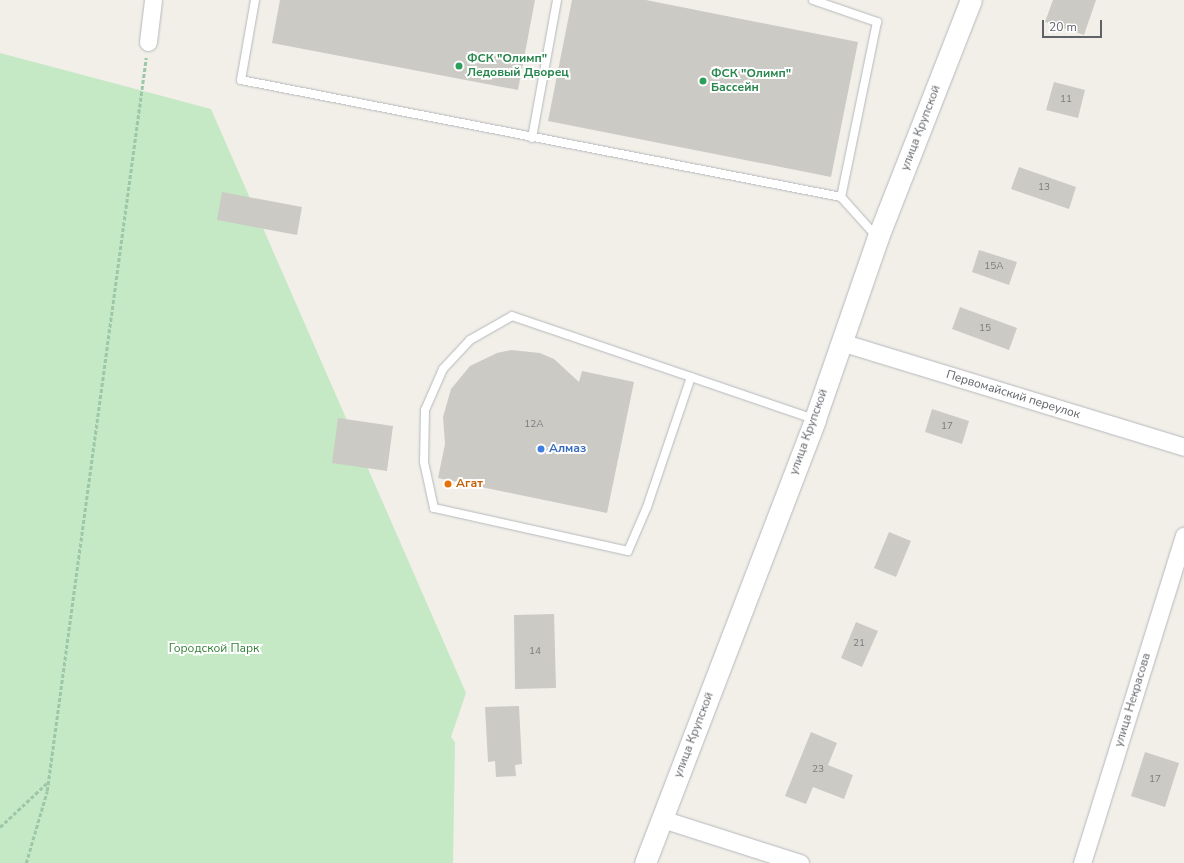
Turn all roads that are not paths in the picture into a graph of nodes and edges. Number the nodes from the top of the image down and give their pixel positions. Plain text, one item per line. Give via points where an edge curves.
1 (153, 0) edge
2 (255, 0) edge
3 (557, 0) edge
4 (813, 0) edge
5 (971, 0) edge
6 (148, 42) road end
7 (532, 138) junction
8 (841, 197) junction
9 (878, 237) junction
10 (841, 342) junction
11 (691, 377) junction
12 (815, 419) junction
13 (1184, 447) edge
14 (1184, 536) edge
15 (662, 819) junction
16 (645, 863) edge
17 (800, 863) edge
18 (1082, 863) edge

1 - 6 street
2 - 7 lane via 240,80
3 - 7 lane
4 - 8 lane via 877,22
5 - 9 street, улица Крупской
7 - 8 lane
8 - 9 lane
9 - 10 street, улица Крупской
10 - 12 street, улица Крупской
10 - 13 street, Первомайский переулок
11 - 11 lane via 512,316 470,340 443,368 425,410 424,462 434,508 628,551 647,508
11 - 12 lane
12 - 15 street, улица Крупской
14 - 18 street, улица Некрасова
15 - 16 street, улица Крупской
15 - 17 street

